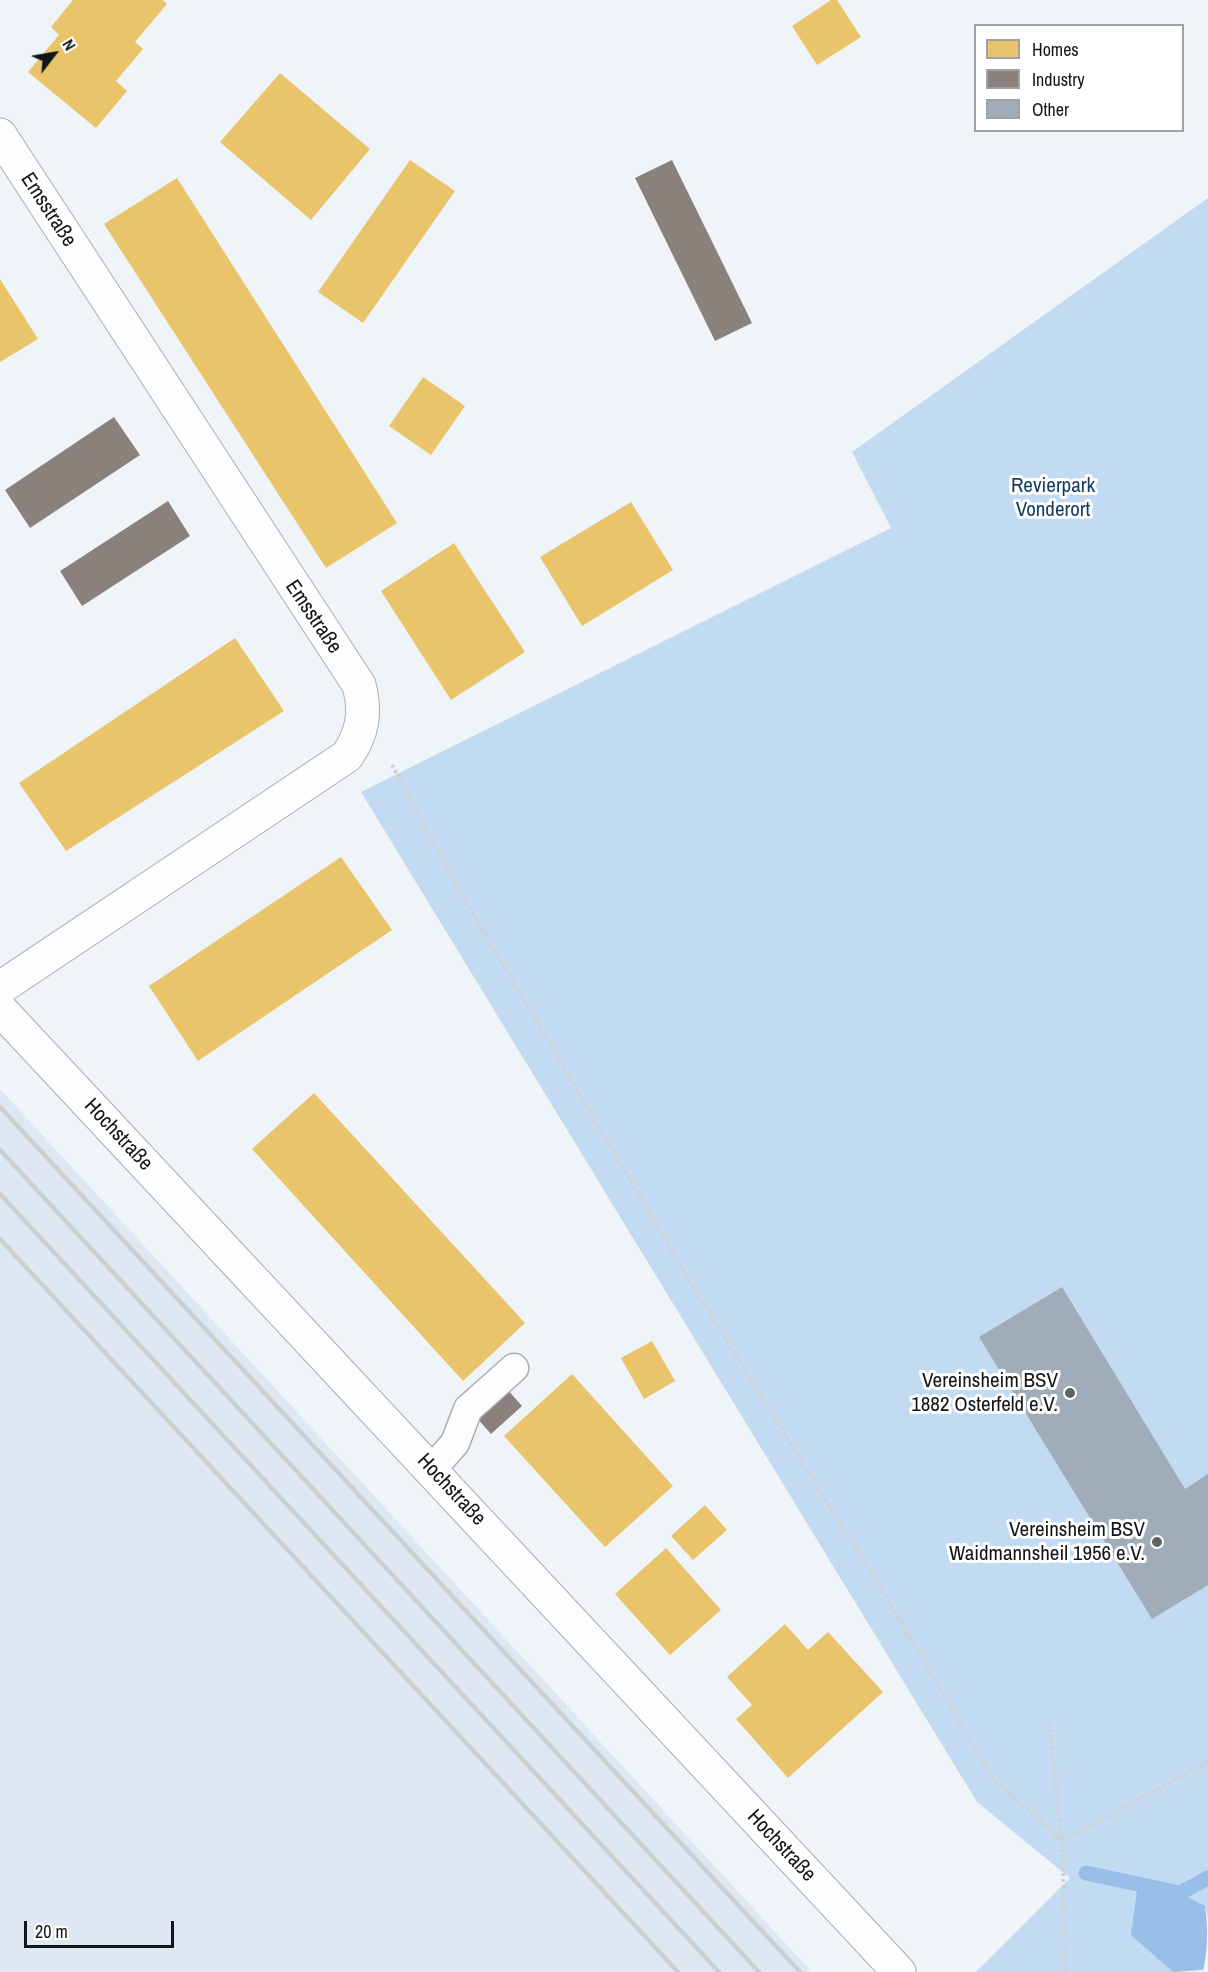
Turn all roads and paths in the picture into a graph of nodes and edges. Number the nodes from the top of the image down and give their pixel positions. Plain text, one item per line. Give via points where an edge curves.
1 (0, 135) edge
2 (347, 756) junction
3 (0, 988) edge
4 (0, 1009) edge
5 (514, 1368) dead end
6 (432, 1469) junction
7 (1049, 1723) dead end
8 (1208, 1762) edge
9 (1062, 1840) junction
10 (899, 1972) edge
11 (1066, 1972) edge

1 - 2 street, Emsstraße via 359,685 364,703 362,720 358,740
2 - 3 street, Emsstraße
2 - 9 path via 392,764 453,880 681,1267 883,1592 992,1778
4 - 6 street, Hochstraße
5 - 6 lane via 468,1409 455,1443
6 - 10 street, Hochstraße
7 - 9 path
8 - 9 path
9 - 11 path

